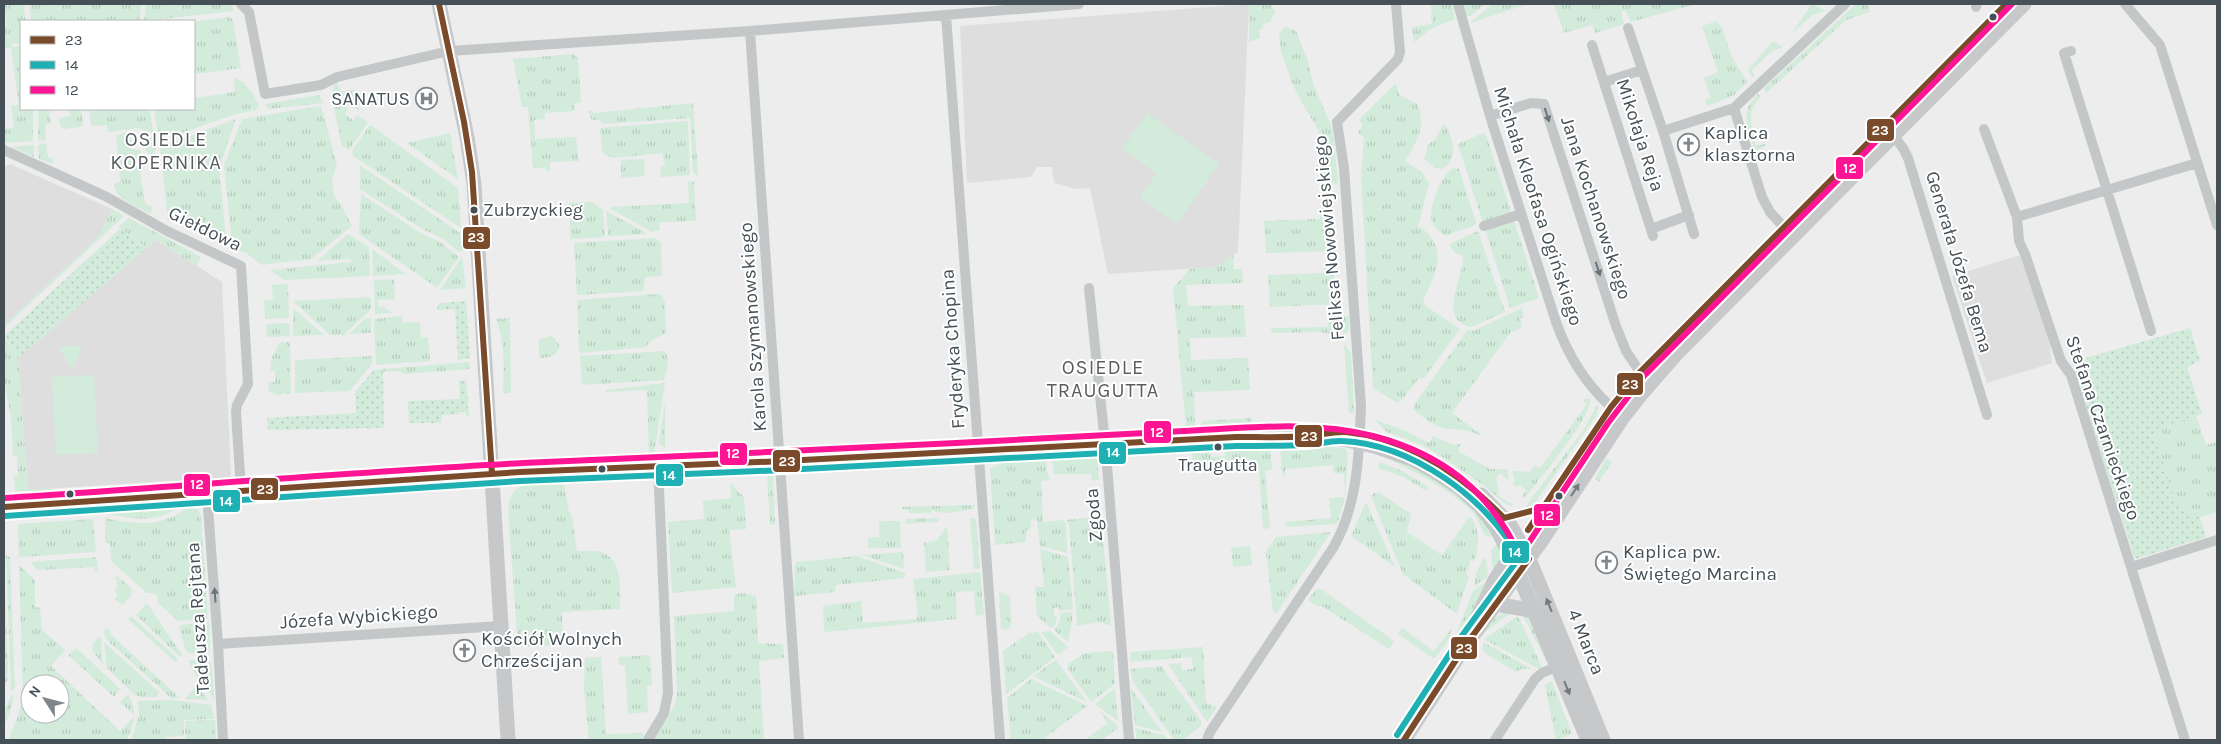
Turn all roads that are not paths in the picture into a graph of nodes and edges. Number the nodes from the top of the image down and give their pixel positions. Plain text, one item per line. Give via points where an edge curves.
1 (240, 4) edge
2 (439, 4) edge
3 (1079, 4) edge
4 (1396, 4) edge
5 (1458, 4) edge
6 (1845, 4) edge
7 (2024, 4) edge
8 (2125, 4) edge
9 (946, 15) junction
10 (1628, 28) dead end
11 (750, 31) junction
12 (1592, 45) dead end
13 (449, 51) junction
14 (2071, 51) dead end
15 (1642, 70) junction
16 (1604, 82) junction
17 (1734, 108) junction
18 (1490, 116) junction
19 (1984, 129) dead end
20 (1889, 130) junction
21 (1663, 131) junction
22 (4, 150) edge
23 (2197, 163) junction
24 (2107, 190) junction
25 (1521, 214) junction
26 (1689, 215) junction
27 (2017, 217) junction
28 (2217, 225) edge
29 (1484, 226) dead end
30 (1694, 234) dead end
31 (1793, 237) junction
32 (1089, 288) dead end
33 (2151, 331) dead end
34 (1640, 372) dead end
35 (1610, 407) dead end
36 (1987, 416) dead end
37 (1360, 438) junction
38 (1106, 444) junction
39 (978, 450) junction
40 (779, 461) junction
41 (658, 466) junction
42 (492, 474) junction
43 (241, 491) junction
44 (206, 494) junction
45 (4, 507) edge
46 (2217, 540) edge
47 (1520, 543) junction
48 (1511, 556) junction
49 (1529, 559) junction
50 (2131, 567) junction
51 (1518, 573) junction
52 (1496, 604) junction
53 (1535, 611) junction
54 (502, 626) junction
55 (218, 644) junction
56 (1466, 646) junction
57 (1558, 666) junction
58 (223, 740) edge
59 (508, 740) edge
60 (648, 740) edge
61 (800, 740) edge
62 (1000, 740) edge
63 (1129, 740) edge
64 (1206, 740) edge
65 (1404, 740) edge
66 (1495, 740) edge
67 (1588, 740) edge
68 (1603, 740) edge
69 (2185, 740) edge

1 - 13 street via 249,12 265,94 321,85 337,77
2 - 13 main road
3 - 9 street
4 - 37 street, Feliksa Nowowiejskiego via 1398,59 1337,122 1344,168
5 - 18 street, Michała Kleofasa Ogińskiego
6 - 17 street
7 - 20 main road
8 - 23 street via 2160,45
9 - 11 street
9 - 39 street, Fryderyka Chopina
10 - 15 street
11 - 13 street
11 - 40 street, Karola Szymanowskiego
12 - 16 street, Mikołaja Reja
13 - 42 main road via 474,184
14 - 24 street via 2064,53
15 - 16 street
15 - 21 street
16 - 26 street, Mikołaja Reja via 1652,232
17 - 21 street
17 - 31 street via 1762,197 1770,212
18 - 25 street, Michała Kleofasa Ogińskiego
18 -> 34 street, Jana Kochanowskiego via 1531,103 1544,104 1616,326
19 - 27 street, Stefana Czarnieckiego
20 - 31 main road
20 - 36 street, Generała Józefa Bema via 1908,158
21 - 26 street
22 - 43 street, Giełdowa via 107,197 167,231 241,266 248,384 236,412
23 - 24 street
23 - 28 street
24 - 27 street
24 - 33 street
25 - 29 street
25 - 35 street, Michała Kleofasa Ogińskiego via 1566,349 1588,384
26 - 30 street
27 - 50 street, Stefana Czarnieckiego via 2020,246 2061,361 2071,375
49 -> 31 main road via 1642,392
32 - 38 street, Zgoda
37 - 38 main road via 1338,432 1311,436
37 - 47 main road, 4 Marca via 1404,448 1459,478 1510,525
37 - 48 main road, 4 Marca via 1412,459 1460,488 1490,520
37 - 64 street, Feliksa Nowowiejskiego via 1354,490 1342,534
38 - 39 main road
38 - 63 street, Zgoda
39 - 40 main road
39 - 62 street, Fryderyka Chopina
40 - 41 main road
40 - 61 street, Karola Szymanowskiego
41 - 42 main road
41 - 60 street via 668,694 664,713
42 - 43 main road
42 - 54 main road
43 - 44 main road
44 - 45 main road
55 -> 44 street, Tadeusza Rejtana
46 - 50 street
47 - 48 main road
47 - 49 main road, 4 Marca
48 - 51 main road, 4 Marca
48 - 56 main road via 1495,580
49 - 51 main road
68 -> 49 main road, 4 Marca
50 - 69 street, Stefana Czarnieckiego
51 - 52 main road
51 - 53 main road, 4 Marca
52 - 53 main road
52 - 56 main road
53 - 57 main road, 4 Marca
54 - 55 street, Józefa Wybickiego
54 - 59 main road
55 - 58 street, Tadeusza Rejtana
56 - 65 main road
57 - 66 street via 1535,679
57 -> 67 main road, 4 Marca

